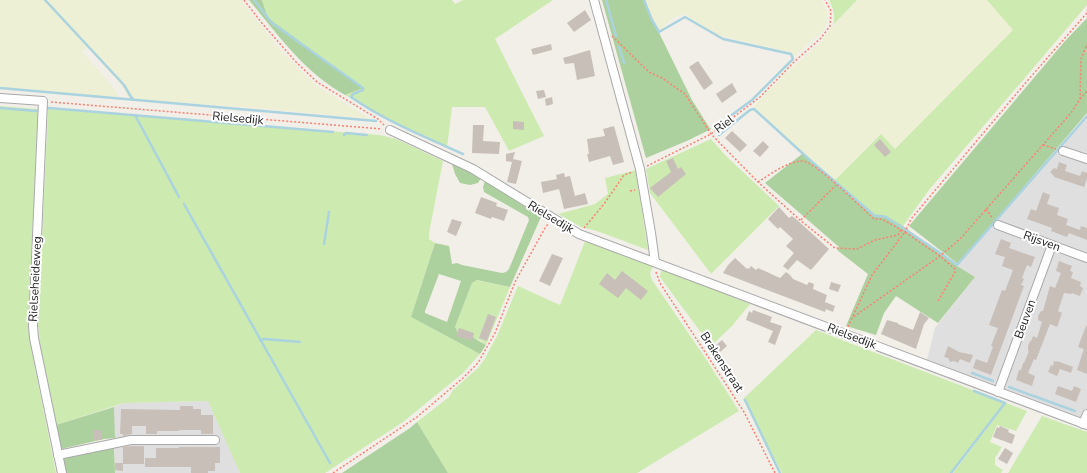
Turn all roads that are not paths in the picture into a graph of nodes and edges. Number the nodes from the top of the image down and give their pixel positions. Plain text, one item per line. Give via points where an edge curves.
1 (594, 0) edge
2 (0, 98) edge
3 (390, 130) road end
4 (1063, 151) road end
5 (1087, 159) edge
6 (996, 222) road end
7 (1052, 245) junction
8 (1087, 258) edge
9 (655, 262) junction
10 (998, 392) junction
11 (1087, 414) edge
12 (1085, 425) edge
13 (215, 440) dead end
14 (58, 455) junction
15 (62, 473) edge

1 - 9 street via 640,169
2 - 14 street, Rielseheideweg via 44,101 33,326
3 - 9 street, Rielsedijk via 473,169 579,234
4 - 5 street
6 - 7 street, Rijsven
7 - 8 street, Rijsven
7 - 10 street, Beuven
9 - 10 street, Rielsedijk
10 - 12 street, Rielsedijk
11 - 12 street
13 - 14 street via 130,440
14 - 15 street, Rielseheideweg

